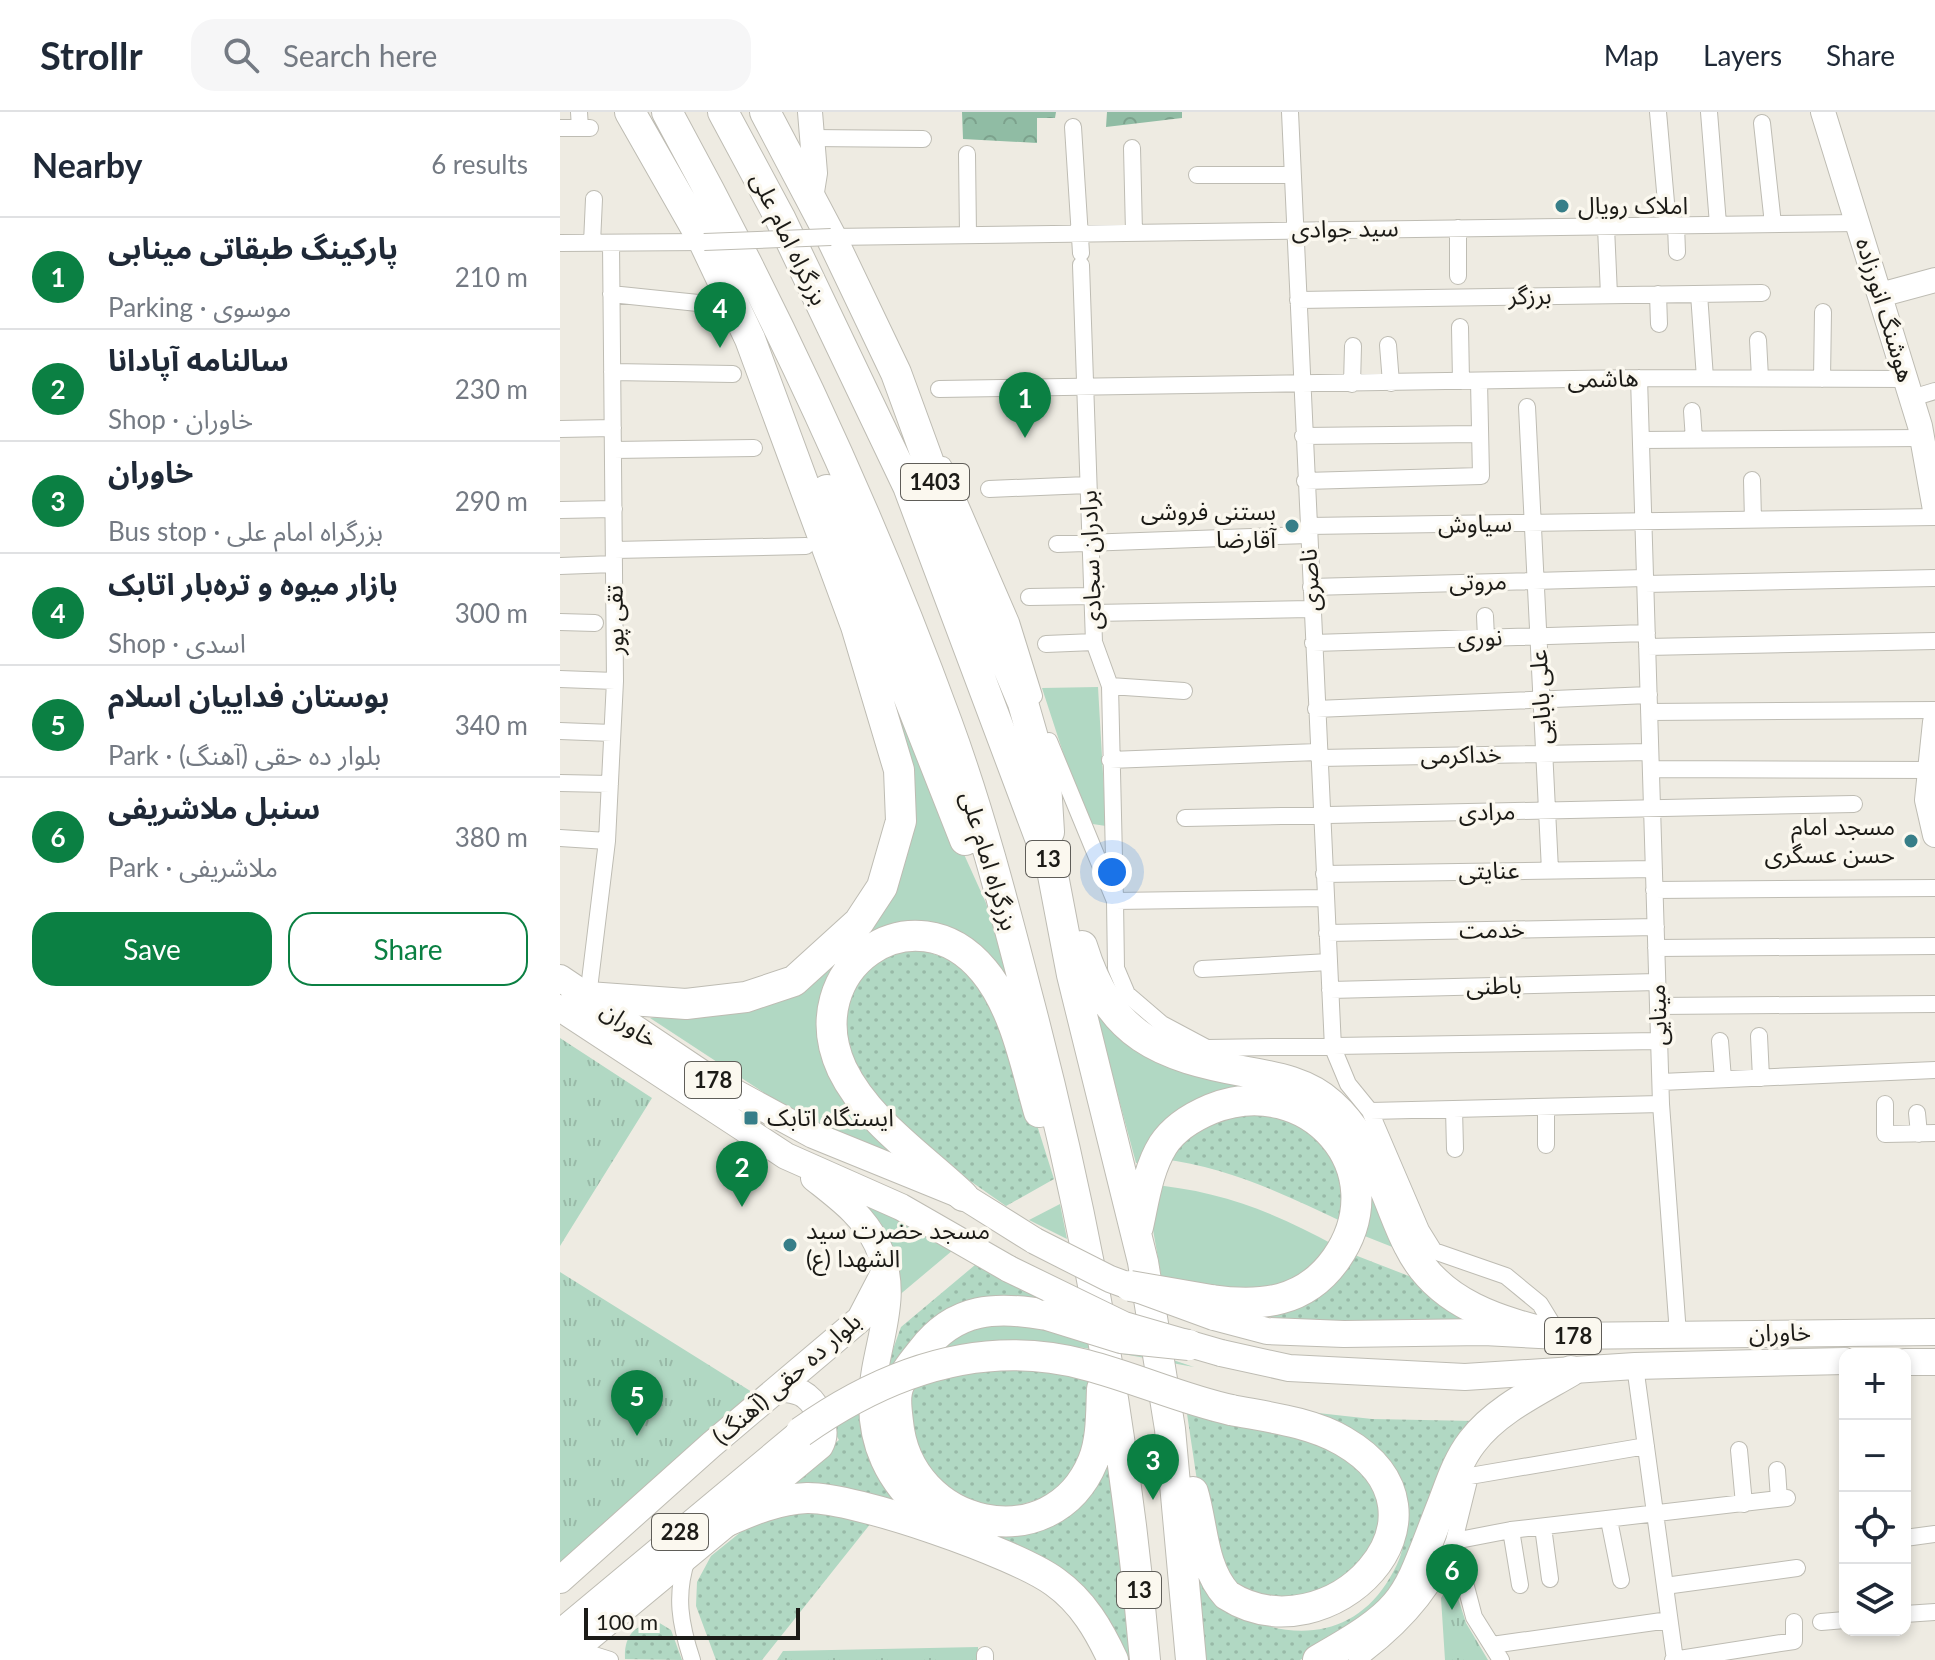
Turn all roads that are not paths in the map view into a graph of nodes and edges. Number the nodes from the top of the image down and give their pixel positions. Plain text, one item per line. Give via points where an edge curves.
1 (630, 112) edge
2 (667, 112) edge
3 (723, 112) edge
4 (807, 112) edge
5 (1290, 112) edge
6 (1658, 112) edge
7 (1709, 112) edge
8 (1823, 112) edge
9 (769, 121) edge
10 (583, 123) edge
11 (1762, 123) dead end
12 (1073, 127) dead end
13 (560, 128) edge
14 (811, 138) junction
15 (923, 139) dead end
16 (1132, 148) dead end
17 (967, 154) dead end
18 (1197, 175) dead end
19 (1293, 175) junction
20 (811, 198) junction
21 (594, 199) dead end
22 (1858, 223) junction
23 (1718, 224) junction
24 (1773, 224) junction
25 (1672, 225) junction
26 (1606, 227) junction
27 (1458, 228) junction
28 (1296, 229) junction
29 (1134, 232) junction
30 (1078, 233) junction
31 (968, 235) junction
32 (831, 237) junction
33 (704, 242) junction
34 (560, 243) edge
35 (592, 243) junction
36 (611, 243) junction
37 (1677, 252) dead end
38 (1458, 276) dead end
39 (1935, 280) edge
40 (1762, 293) dead end
41 (611, 294) junction
42 (1658, 294) junction
43 (1699, 294) junction
44 (1609, 295) junction
45 (1880, 295) junction
46 (1298, 300) junction
47 (698, 303) dead end
48 (1823, 312) dead end
49 (1659, 324) dead end
50 (1460, 327) dead end
51 (750, 339) junction
52 (1758, 340) dead end
53 (1388, 345) dead end
54 (1353, 346) dead end
55 (612, 372) junction
56 (896, 373) junction
57 (733, 374) dead end
58 (1639, 378) junction
59 (1705, 378) junction
60 (1760, 378) junction
61 (1822, 379) junction
62 (1470, 381) junction
63 (1391, 383) junction
64 (1352, 384) junction
65 (1301, 385) junction
66 (1084, 387) junction
67 (939, 389) dead end
68 (1918, 389) edge
69 (1527, 407) dead end
70 (1692, 411) dead end
71 (613, 428) junction
72 (560, 429) edge
73 (1479, 434) junction
74 (1303, 436) junction
75 (1641, 440) junction
76 (1694, 440) junction
77 (1927, 440) edge
78 (754, 448) dead end
79 (613, 450) junction
80 (1752, 480) dead end
81 (1305, 481) junction
82 (1088, 485) junction
83 (989, 489) dead end
84 (614, 509) junction
85 (560, 510) edge
86 (1935, 510) edge
87 (1935, 517) edge
88 (1753, 520) junction
89 (1643, 521) junction
90 (1532, 523) junction
91 (1308, 531) junction
92 (1091, 542) junction
93 (1057, 544) dead end
94 (806, 546) dead end
95 (614, 557) junction
96 (560, 566) edge
97 (1935, 578) edge
98 (1535, 581) junction
99 (1645, 581) junction
100 (1311, 587) junction
101 (1029, 597) dead end
102 (1093, 604) junction
103 (1311, 609) junction
104 (1485, 616) dead end
105 (560, 622) edge
106 (595, 623) dead end
107 (1538, 636) junction
108 (1486, 638) junction
109 (1647, 640) junction
110 (1935, 641) edge
111 (1094, 642) junction
112 (1313, 643) junction
113 (1046, 644) dead end
114 (560, 679) edge
115 (615, 681) junction
116 (1110, 686) junction
117 (1184, 691) dead end
118 (1541, 700) junction
119 (1649, 704) junction
120 (1316, 709) junction
121 (1935, 710) edge
122 (1935, 722) edge
123 (560, 731) edge
124 (612, 733) junction
125 (1544, 754) junction
126 (1318, 755) junction
127 (1110, 760) junction
128 (1651, 761) junction
129 (560, 783) edge
130 (1931, 783) edge
131 (610, 784) junction
132 (1854, 804) dead end
133 (1652, 808) junction
134 (1547, 810) junction
135 (1322, 815) junction
136 (1185, 818) dead end
137 (1935, 835) edge
138 (560, 838) edge
139 (607, 841) junction
140 (1654, 869) junction
141 (1052, 870) junction
142 (1550, 870) junction
143 (1324, 874) junction
144 (1935, 888) edge
145 (1654, 890) junction
146 (1326, 898) junction
147 (1115, 901) junction
148 (1656, 927) junction
149 (1011, 933) junction
150 (1327, 933) junction
151 (1935, 946) edge
152 (1656, 948) junction
153 (1329, 962) junction
154 (1202, 969) dead end
155 (560, 978) edge
156 (1657, 982) junction
157 (1330, 990) junction
158 (574, 1002) edge
159 (1935, 1004) edge
160 (1658, 1006) junction
161 (1759, 1036) dead end
162 (1659, 1041) junction
163 (1720, 1041) dead end
164 (1333, 1048) junction
165 (1935, 1070) edge
166 (1761, 1078) junction
167 (1723, 1079) junction
168 (1661, 1082) junction
169 (1661, 1104) junction
170 (1885, 1104) dead end
171 (1546, 1107) junction
172 (1454, 1109) junction
173 (1370, 1111) junction
174 (1917, 1113) dead end
175 (1927, 1133) edge
176 (1546, 1145) dead end
177 (1455, 1149) dead end
178 (786, 1156) junction
179 (963, 1196) junction
180 (1136, 1232) junction
181 (1083, 1236) junction
182 (885, 1270) junction
183 (1130, 1286) joint
184 (1213, 1308) junction
185 (1935, 1332) edge
186 (1678, 1334) junction
187 (1559, 1336) junction
188 (1189, 1345) junction
189 (1103, 1347) junction
190 (1839, 1361) edge
191 (1911, 1362) edge
192 (1935, 1362) edge
193 (1635, 1366) junction
194 (1571, 1371) junction
195 (780, 1388) junction
196 (1170, 1429) junction
197 (801, 1432) joint
198 (1646, 1446) junction
199 (1739, 1450) dead end
200 (1777, 1470) dead end
201 (1744, 1504) junction
202 (1656, 1515) junction
203 (1609, 1520) junction
204 (725, 1522) junction
205 (1543, 1527) junction
206 (1511, 1530) junction
207 (1935, 1534) edge
208 (1911, 1537) edge
209 (958, 1539) junction
210 (1454, 1541) junction
211 (687, 1558) junction
212 (1797, 1568) dead end
213 (1550, 1579) dead end
214 (560, 1580) edge
215 (1621, 1580) dead end
216 (1520, 1585) dead end
217 (1665, 1586) junction
218 (1935, 1612) edge
219 (1911, 1614) edge
220 (1669, 1620) junction
221 (1839, 1620) edge
222 (1794, 1622) dead end
223 (1821, 1622) dead end
224 (563, 1650) edge
225 (1782, 1652) edge
226 (1496, 1653) edge
227 (610, 1660) edge
228 (692, 1660) edge
229 (1113, 1660) edge
230 (1145, 1660) edge
231 (1191, 1660) edge
232 (1318, 1660) edge
233 (1357, 1660) edge
234 (1674, 1660) edge

1 - 33 highway
2 - 149 highway, بزرگراه امام علی / 13 via 784,337 875,539 949,727
3 - 141 highway, بزرگراه امام علی / 13 via 780,218 908,486
4 - 9 main road via 789,130
4 - 14 main road
5 - 19 street, ناصری
6 - 25 street
7 - 23 street
8 - 22 main road, هوشنگ انورزاده
9 - 20 highway, 1403
10 - 13 street
11 - 24 street
12 - 30 street, برادران سجادی
14 - 15 street
14 - 20 main road
16 - 29 street
17 - 31 street
18 - 19 street
19 - 28 street, ناصری
20 - 32 highway, 1403
21 - 35 street
22 - 24 street, سید جوادی
22 - 45 main road, هوشنگ انورزاده
23 - 24 street, سید جوادی
23 - 25 street, سید جوادی
25 - 26 street, سید جوادی
25 - 37 street
26 - 27 street, سید جوادی
26 - 44 street
27 - 28 street, سید جوادی
27 - 38 street
28 - 29 street, سید جوادی
28 - 46 street, ناصری
29 - 30 street, سید جوادی
30 - 31 street, سید جوادی
30 - 66 street, برادران سجادی
31 - 32 street, سید جوادی
32 - 33 street, سید جوادی, bridge
32 - 56 highway, 1403
33 - 36 street, سید جوادی
33 - 51 highway
34 - 35 street, سید جوادی
35 - 36 street, سید جوادی
36 - 41 street, تقی پور
39 - 45 main road
40 - 43 street, برزگر
41 - 47 street
41 - 55 street, تقی پور
42 - 43 street, برزگر
42 - 44 street, برزگر
42 - 49 street
43 - 59 street
44 - 46 street, برزگر
45 - 68 main road, هوشنگ انورزاده
46 - 65 street, ناصری
48 - 61 street
50 - 62 street
51 - 149 highway via 782,390 840,518 922,738 974,863
51 - 158 highway via 827,543 892,744 902,794 895,853 882,887 859,922 794,981 746,997 686,1004
52 - 60 street
53 - 63 street
54 - 64 street
55 - 57 street
55 - 71 street, تقی پور
56 - 141 highway, 1403 via 1023,703 1046,783
56 - 147 street via 954,486 1005,608 1054,759
58 - 59 street, هاشمی
58 - 62 street, هاشمی
58 - 75 street, مینایی
59 - 60 street, هاشمی
60 - 61 street, هاشمی
61 - 68 street, هاشمی
62 - 63 street, هاشمی
62 - 73 street
63 - 64 street, هاشمی
64 - 65 street, هاشمی
65 - 66 street, هاشمی
65 - 74 street, ناصری
66 - 67 street, هاشمی
66 - 82 street, برادران سجادی
68 - 77 main road, هوشنگ انورزاده
69 - 90 street, علی بابایی
70 - 76 street
71 - 72 street
71 - 79 street, تقی پور
73 - 74 street
73 - 81 street via 1481,476
74 - 81 street, ناصری
75 - 76 street
75 - 89 street, مینایی
76 - 77 street
77 - 86 main road, هوشنگ انورزاده
78 - 79 street
79 - 84 street, تقی پور
80 - 88 street
81 - 91 street, ناصری
82 - 83 street
82 - 92 street, برادران سجادی
84 - 85 street
84 - 95 street, تقی پور
87 - 88 street, سیاوش
88 - 89 street, سیاوش
89 - 90 street, سیاوش
89 - 99 street, مینایی
90 - 91 street, سیاوش
90 - 98 street, علی بابایی
91 - 92 street, سیاوش
91 - 100 street, ناصری
92 - 93 street, سیاوش
92 - 102 street, برادران سجادی
94 - 95 street
95 - 96 street
95 - 115 street, تقی پور
97 - 99 street, مروتی
98 - 99 street, مروتی
98 - 100 street, مروتی
98 - 107 street, علی بابایی
99 - 109 street, مینایی
100 - 103 street, ناصری
101 - 102 street
102 - 103 street
102 - 111 street, برادران سجادی
103 - 112 street, ناصری
104 - 108 street
105 - 106 street
107 - 108 street, نوری
107 - 109 street, نوری
107 - 118 street, علی بابایی
108 - 112 street, نوری
109 - 110 street, نوری
109 - 119 street, مینایی
111 - 113 street
111 - 116 street, برادران سجادی
112 - 120 street, ناصری
114 - 115 street
115 - 124 street, تقی پور
116 - 117 street
116 - 127 street, برادران سجادی
118 - 119 street
118 - 120 street
118 - 125 street, علی بابایی
119 - 121 street
119 - 128 street, مینایی
120 - 126 street, ناصری
122 - 130 main road
123 - 124 street
124 - 131 street, تقی پور
125 - 126 street, خداکرمی
125 - 128 street, خداکرمی
125 - 134 street, علی بابایی
126 - 127 street, خداکرمی
126 - 135 street, ناصری
127 - 147 street, برادران سجادی
128 - 130 street, خداکرمی
128 - 133 street, مینایی
129 - 131 street
130 - 137 main road
131 - 139 street, تقی پور
132 - 133 street, مرادی
133 - 134 street, مرادی
133 - 140 street, مینایی
134 - 135 street, مرادی
134 - 142 street, علی بابایی
135 - 136 street, مرادی
135 - 143 street, ناصری
138 - 139 street
139 - 158 street, تقی پور
140 - 142 street, عنایتی
140 - 145 street, مینایی
141 - 180 highway, بزرگراه امام علی / 13 via 1072,975
141 - 187 highway via 1099,991 1133,1034 1173,1054 1291,1081 1330,1102 1361,1138 1410,1250 1438,1286 1504,1323
142 - 143 street, عنایتی
143 - 146 street, ناصری
144 - 145 street
145 - 148 street, مینایی
146 - 147 street
146 - 150 street, ناصری
147 - 164 street, برادران سجادی via 1116,968 1127,994 1162,1024 1207,1048
148 - 150 street, خدمت
148 - 152 street, مینایی
149 - 181 highway, بزرگراه امام علی / 13 via 1073,1171
150 - 153 street, ناصری
151 - 152 street
152 - 156 street, مینایی
153 - 154 street
153 - 157 street, ناصری
155 - 158 main road, خاوران / 178
156 - 157 street, باطنی
156 - 160 street, مینایی
157 - 164 street, ناصری
158 - 178 main road, خاوران / 178
158 - 179 main road, خاوران / 178 via 813,1135
159 - 160 street
160 - 162 street, مینایی
161 - 166 street
162 - 164 street
162 - 168 street, مینایی
163 - 167 street
164 - 173 street via 1348,1084
165 - 166 street
166 - 167 street
167 - 168 street
168 - 169 street, مینایی
169 - 171 street
169 - 186 street, مینایی
170 - 175 street via 1885,1134
171 - 172 street
171 - 176 street
172 - 173 street
172 - 177 street
173 - 187 street via 1434,1251 1506,1276 1540,1304
174 - 175 street
178 - 182 main road via 858,1216 878,1247
178 - 188 main road, خاوران / 178, bridge via 901,1207 1009,1269 1124,1325
179 - 181 highway via 871,1111 838,1057 831,1014 843,977 869,948 890,940 921,937 947,944 970,958 992,983 1008,1015 1058,1177
179 - 183 main road, خاوران / 178, bridge via 1082,1267
180 - 184 highway via 1163,1146 1196,1115 1261,1099 1301,1111 1331,1133 1353,1172 1357,1211 1355,1226 1330,1267 1317,1281 1281,1300
180 - 196 highway, بزرگراه امام علی / 13
181 - 189 highway, بزرگراه امام علی / 13
182 - 195 main road, بلوار ده حقی (آهنگ) via 860,1319
182 - 209 main road via 890,1302 875,1370 879,1451 906,1499
183 - 184 highway, bridge
184 - 187 main road, خاوران / 178 via 1267,1331
185 - 186 main road, خاوران / 178
186 - 187 main road, خاوران / 178
188 - 189 highway, bridge via 1121,1338 1047,1315 999,1308 951,1323 931,1339 897,1390 899,1433 908,1460 929,1492 953,1510 983,1519 1017,1520 1053,1507 1070,1494 1098,1444
188 - 194 main road, خاوران / 178, bridge via 1289,1368 1351,1374 1465,1377
189 - 230 highway, بزرگراه امام علی / 13 via 1119,1420
190 - 193 main road, خاوران / 178
191 - 192 main road
193 - 194 main road, خاوران / 178
193 - 198 street
194 - 232 highway via 1489,1422 1471,1442 1404,1597 1369,1631
195 - 204 main road via 808,1397 816,1407 824,1440
195 - 214 main road, بلوار ده حقی (آهنگ) / 228
196 - 197 highway, bridge via 1194,1497 1209,1563 1226,1593 1242,1607 1275,1624 1314,1624 1339,1615 1374,1587 1393,1542 1393,1515 1383,1481 1361,1454 1342,1440 1281,1420 1182,1399 1086,1365 1037,1355 924,1367 855,1397
196 - 231 highway, بزرگراه امام علی / 13
197 - 224 main road, بلوار ده حقی (آهنگ) / 228
198 - 202 street
198 - 210 street via 1470,1476
199 - 201 street
200 - 201 street via 1783,1499
201 - 202 street
202 - 203 street
202 - 217 street
203 - 205 street
203 - 215 street
204 - 209 highway via 763,1506 806,1498 842,1501
204 - 211 main road
205 - 206 street
205 - 213 street
206 - 210 street
206 - 216 street
207 - 208 street
209 - 229 highway via 1055,1581 1079,1602
210 - 226 street via 1474,1617
210 - 233 street via 1443,1571 1410,1615
211 - 224 main road
211 - 228 street via 679,1583 680,1624
212 - 217 street
217 - 220 street
218 - 219 street
220 - 226 street
220 - 234 street
221 - 223 street
222 - 225 street via 1794,1641
224 - 227 street
225 - 234 street

